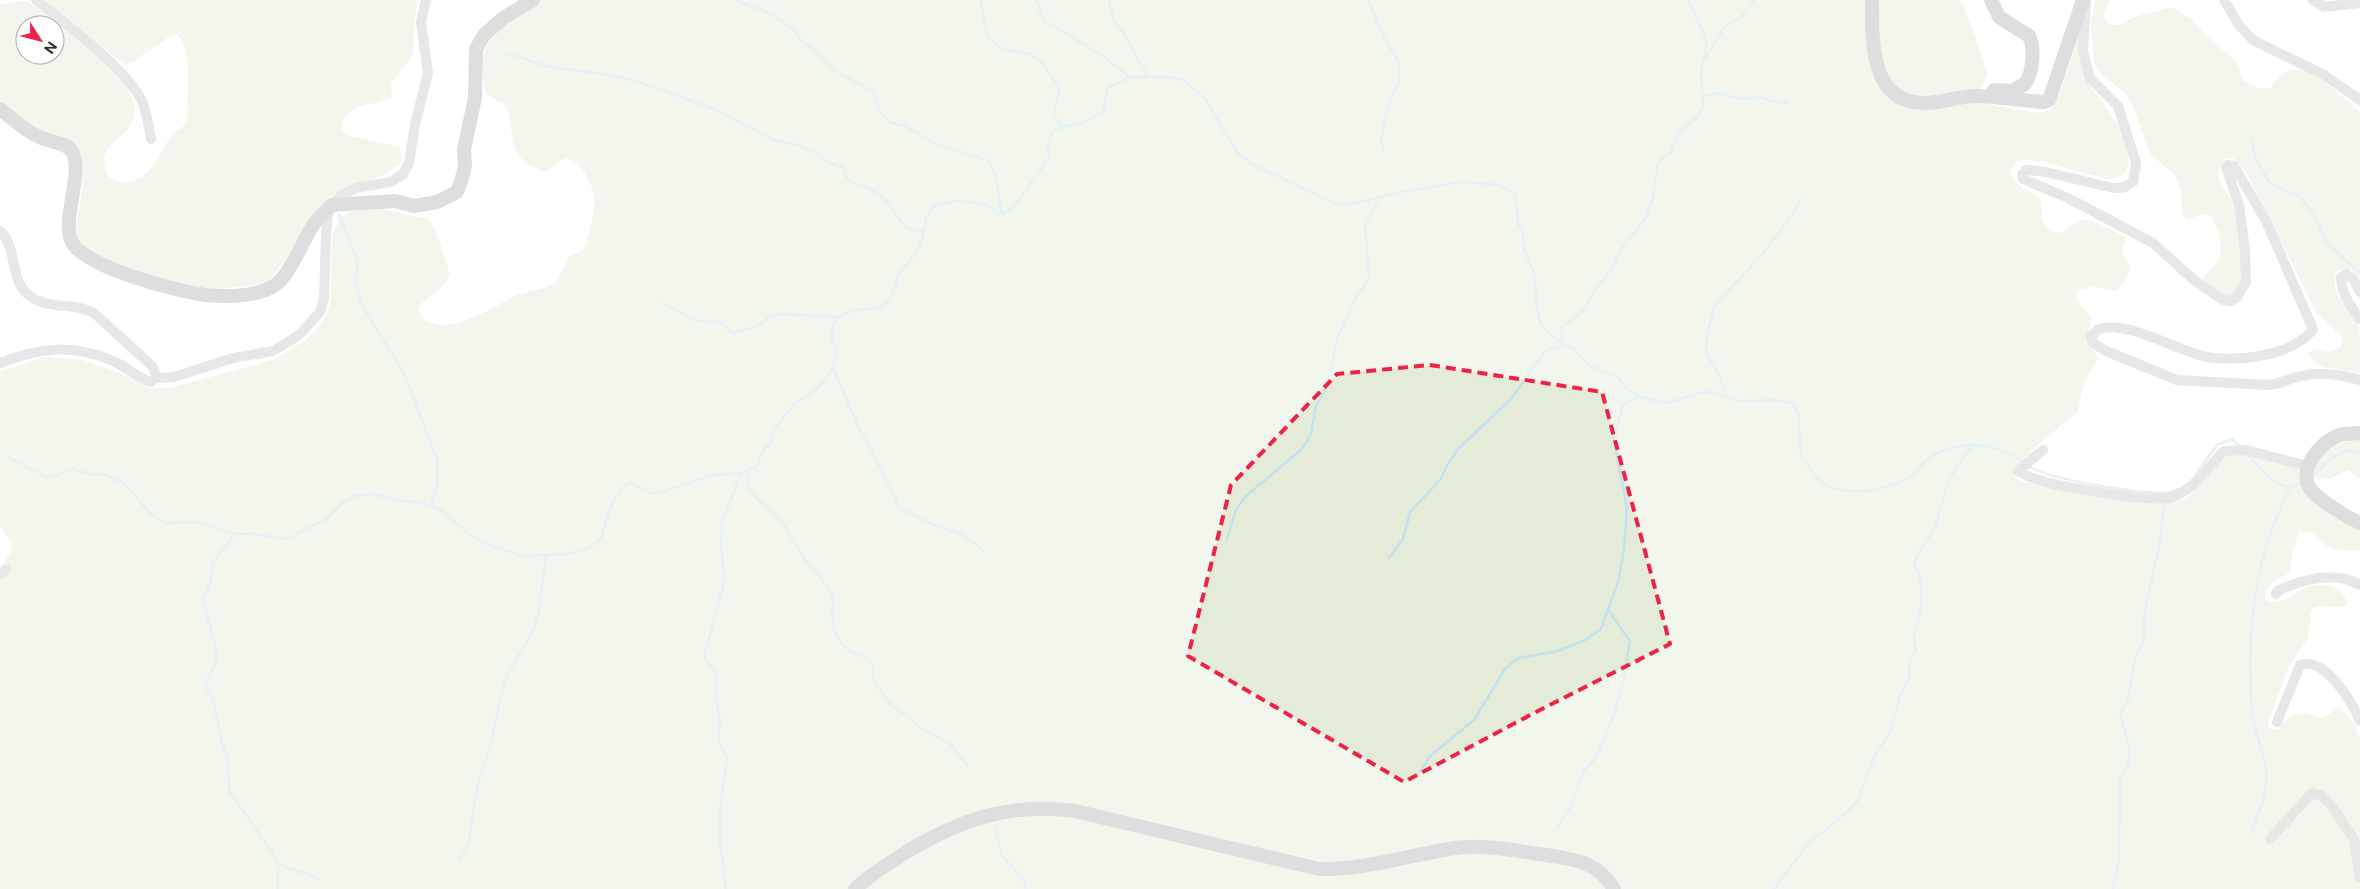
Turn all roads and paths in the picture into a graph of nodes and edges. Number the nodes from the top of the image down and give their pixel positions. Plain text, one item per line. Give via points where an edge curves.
1 (36, 0) edge
2 (426, 0) edge
3 (533, 0) edge
4 (1872, 0) edge
5 (1991, 0) edge
6 (2084, 0) edge
7 (2224, 0) edge
8 (2313, 0) edge
9 (2360, 3) edge
10 (1979, 96) junction
11 (2360, 100) edge
12 (0, 109) edge
13 (151, 139) dead end
14 (332, 205) junction
15 (0, 231) edge
16 (2360, 292) edge
17 (2360, 319) edge
18 (0, 363) edge
19 (157, 378) junction
20 (2360, 380) edge
21 (2360, 433) edge
22 (2043, 450) dead end
23 (2308, 466) junction
24 (2360, 523) edge
25 (2360, 585) edge
26 (2276, 594) dead end
27 (2360, 721) edge
28 (2277, 722) dead end
29 (2270, 839) dead end
30 (2360, 877) edge
31 (855, 889) edge
32 (1614, 889) edge

1 - 13 street via 92,45 131,85 142,101
2 - 14 street via 421,22 428,73 409,163 403,174 391,182 356,188
3 - 14 street via 503,18 484,35 476,49 475,98 464,149 464,172 457,192 437,202 414,206 395,201
4 - 10 street via 1877,65 1888,89 1904,100 1928,103
5 - 10 street via 1999,16 2028,36 2032,46 2030,70 2027,82 2019,88 1991,90
6 - 10 street via 2049,100
6 - 20 street via 2083,50 2090,78 2118,106 2136,163 2133,182 2123,188 2113,188 2026,170 2022,174 2023,179 2068,198 2153,243 2194,280 2231,302 2246,282 2241,219 2226,167 2234,166 2266,221 2313,329 2299,342 2260,356 2207,357 2132,330 2111,328 2097,330 2091,337 2093,343 2177,380 2268,385 2324,374
7 - 11 street via 2253,40 2324,75
8 - 9 street via 2324,7
12 - 14 street via 34,134 72,152 75,164 68,227 75,248 118,271 152,282 206,295 248,295 262,291 282,278 314,224
14 - 19 street via 326,233 324,304 307,327 273,350 233,358 174,377
15 - 19 street via 10,242 17,280 25,291 43,302 84,308 94,313 153,367
16 - 17 street via 2353,279 2343,274 2341,278 2347,302
18 - 19 street via 38,350 66,350 111,360 147,381
21 - 23 street via 2339,435 2323,447
22 - 23 street via 2018,471 2034,479 2066,487 2147,499 2170,498 2186,491 2224,451 2246,450
23 - 24 street via 2308,481 2314,492
25 - 26 street via 2337,579 2305,580
27 - 28 street via 2346,693 2328,675 2306,663 2300,665 2295,675
29 - 30 street via 2304,800 2317,793 2331,805 2354,839
31 - 32 street via 886,865 946,830 986,815 1035,807 1084,813 1319,869 1342,869 1455,848 1520,851 1589,864 1605,875

